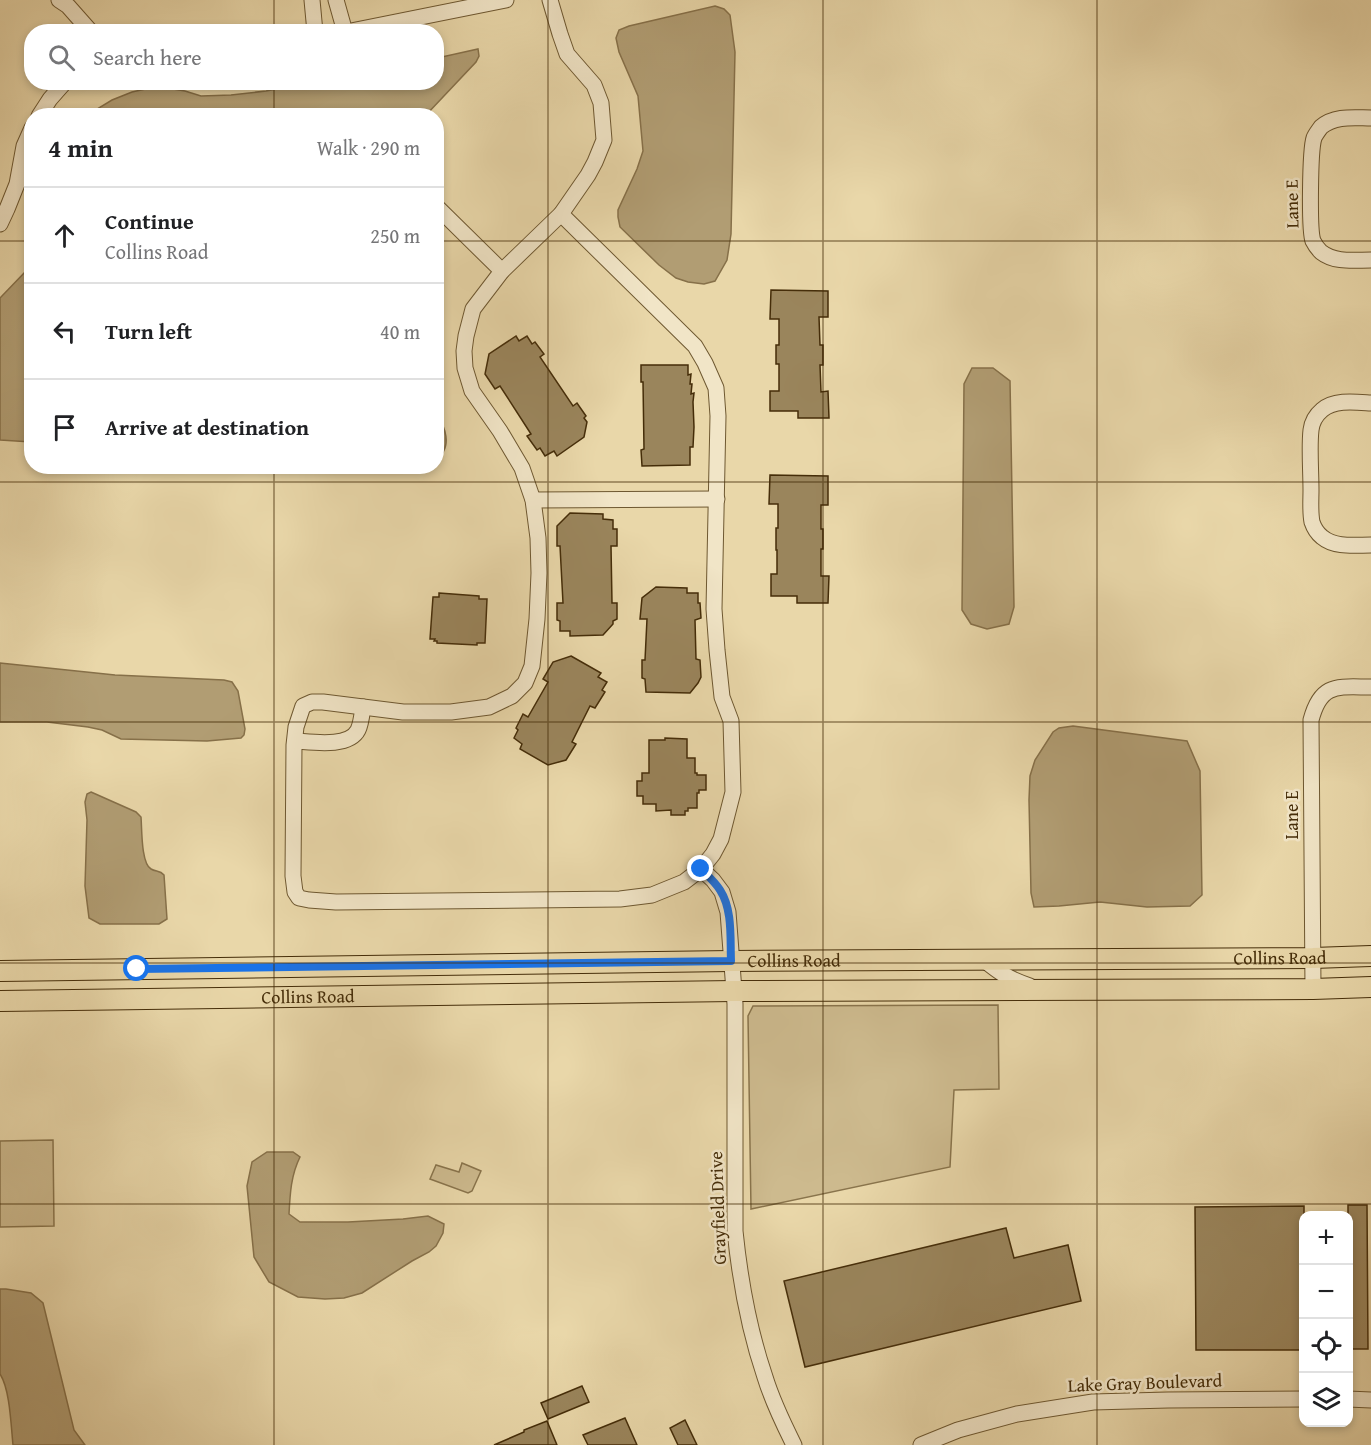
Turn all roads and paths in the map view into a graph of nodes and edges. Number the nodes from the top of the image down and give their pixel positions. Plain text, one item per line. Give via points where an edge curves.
1 (58, 0) edge
2 (312, 0) edge
3 (336, 0) edge
4 (506, 0) edge
5 (550, 0) edge
6 (84, 24) edge
7 (314, 24) edge
8 (343, 24) edge
9 (385, 24) edge
10 (58, 90) edge
11 (44, 108) edge
12 (1371, 118) edge
13 (24, 146) edge
14 (444, 214) edge
15 (561, 214) junction
16 (0, 224) edge
17 (1371, 260) edge
18 (502, 271) junction
19 (1371, 403) edge
20 (717, 499) junction
21 (533, 500) junction
22 (1371, 545) edge
23 (1371, 687) edge
24 (363, 707) junction
25 (295, 741) junction
26 (701, 869) junction
27 (1371, 956) edge
28 (1312, 958) junction
29 (984, 960) junction
30 (731, 961) junction
31 (0, 971) edge
32 (1371, 987) edge
33 (1312, 989) junction
34 (1042, 990) junction
35 (734, 991) junction
36 (0, 1001) edge
37 (1299, 1399) edge
38 (1353, 1399) edge
39 (1371, 1400) edge
40 (794, 1445) edge
41 (921, 1445) edge

1 - 6 street
2 - 7 street
3 - 8 street
4 - 9 street
5 - 15 street via 567,54 594,85 603,118 604,140 595,162
10 - 11 street
12 - 17 street, Lane E via 1332,121 1321,127 1311,150 1313,240 1329,257
13 - 16 street via 17,184
14 - 18 street
15 - 18 street
15 - 20 street via 695,346 705,363 716,388
18 - 21 street via 473,309 465,336 465,368 472,391 522,468
19 - 22 street via 1334,404 1316,417 1311,429 1311,475 1312,520 1320,536 1341,545
20 - 21 street
20 - 26 street via 714,609 722,697 731,721 732,792 721,839
21 - 24 street via 538,538 537,619 532,666 525,683 512,696 489,707 451,712
23 - 28 street, Lane E via 1332,689 1314,706
24 - 25 street via 358,729 350,739 332,743
24 - 25 street via 323,702 303,706
25 - 26 street via 293,876 299,898 336,902 620,899 652,895 684,882
26 - 30 street, Grayfield Drive via 722,892 728,912
27 - 28 main road, Collins Road
28 - 29 main road, Collins Road
28 - 33 street, Lane E
29 - 30 main road, Collins Road
29 - 34 street via 1011,980
30 - 31 main road, Collins Road
30 - 35 street, Grayfield Drive
32 - 33 main road, Collins Road
33 - 34 main road, Collins Road
34 - 35 main road, Collins Road
35 - 36 main road, Collins Road
35 - 40 street, Grayfield Drive via 737,1257 765,1378
37 - 41 street, Lake Gray Boulevard via 1093,1402 1017,1414
38 - 39 street

